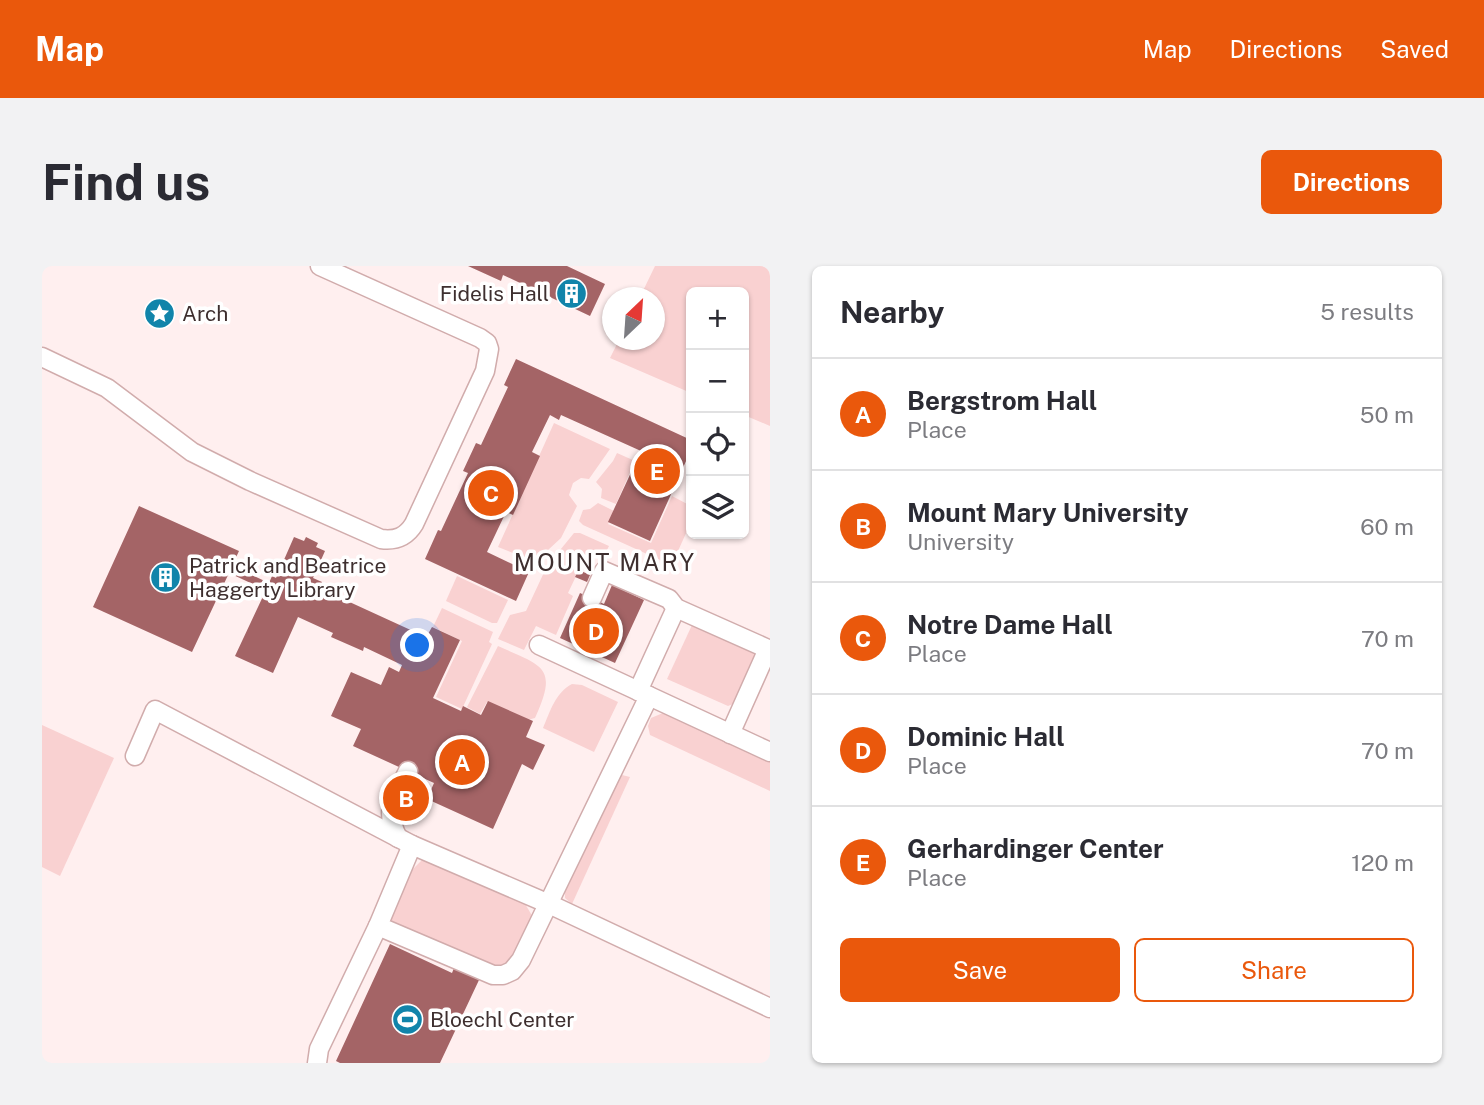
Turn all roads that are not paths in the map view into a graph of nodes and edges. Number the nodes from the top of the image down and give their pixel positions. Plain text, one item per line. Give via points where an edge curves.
1 (320, 266) edge
2 (42, 357) edge
3 (592, 598) dead end
4 (676, 608) junction
5 (539, 645) dead end
6 (644, 694) junction
7 (730, 734) junction
8 (770, 752) edge
9 (135, 756) dead end
10 (408, 771) dead end
11 (405, 841) junction
12 (549, 904) junction
13 (377, 926) junction
14 (770, 1008) edge
15 (317, 1063) edge

1 - 2 lane via 469,332 489,349 485,371 444,462 409,533 400,538 381,540 192,452 107,388
3 - 4 lane via 604,571 669,599
4 - 6 lane
4 - 7 lane via 768,649
5 - 6 lane
6 - 7 lane
6 - 12 lane
7 - 8 lane
9 - 11 lane via 155,710
10 - 11 lane via 390,813 390,823
11 - 12 lane
11 - 13 lane
12 - 13 lane via 521,960 503,975 492,975
12 - 14 lane
13 - 15 lane via 319,1049

